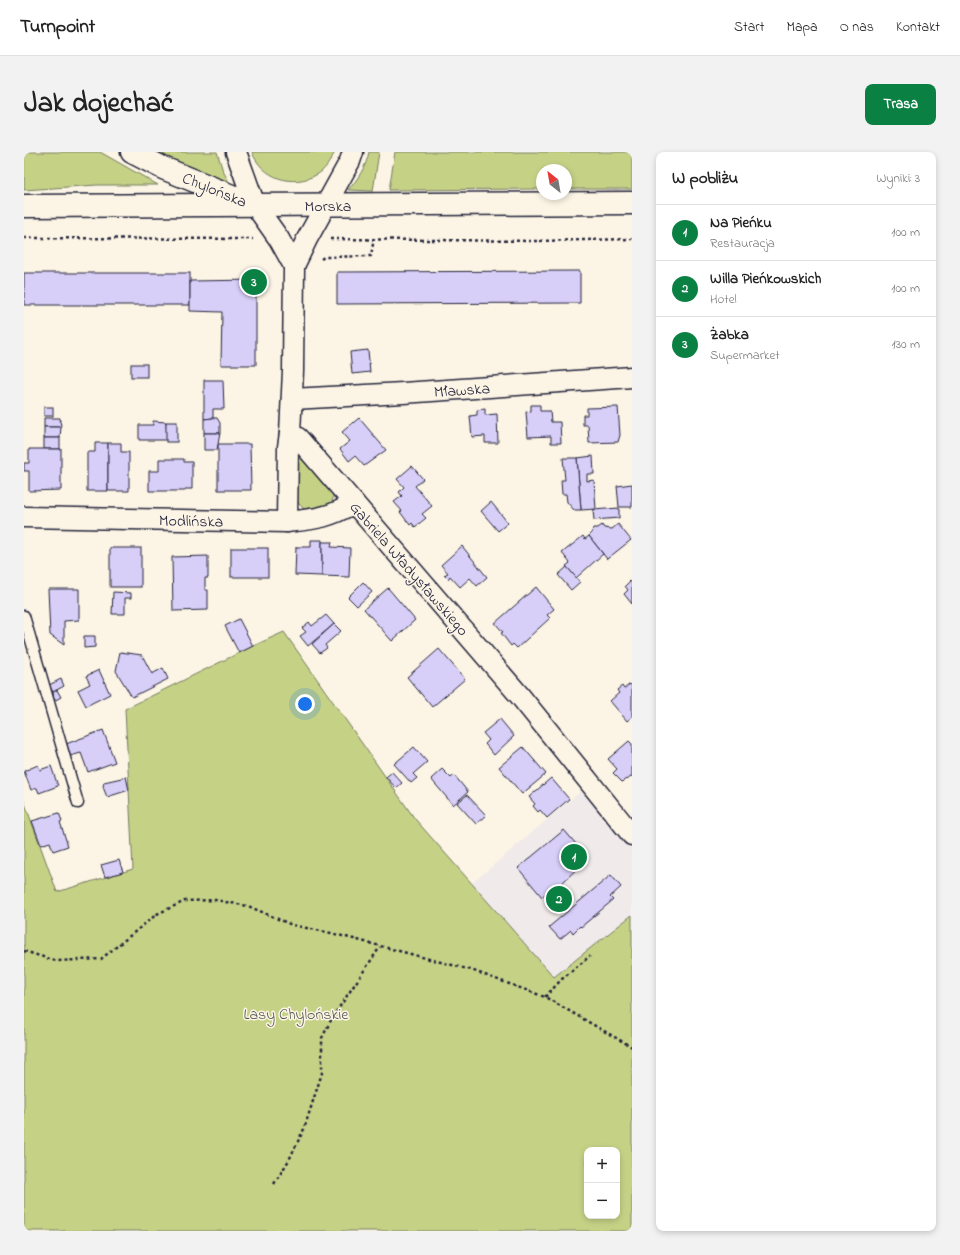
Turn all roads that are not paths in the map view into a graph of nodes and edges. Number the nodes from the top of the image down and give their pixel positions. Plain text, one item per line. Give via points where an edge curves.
1 (132, 152) edge
2 (236, 152) edge
3 (353, 152) edge
4 (632, 203) edge
5 (255, 205) junction
6 (327, 205) junction
7 (24, 206) edge
8 (294, 266) junction
9 (632, 377) edge
10 (292, 399) junction
11 (290, 433) junction
12 (354, 503) junction
13 (24, 517) edge
14 (287, 522) junction
15 (24, 616) edge
16 (78, 803) dead end
17 (632, 835) edge

1 - 5 main road, Chylońska via 163,168
2 - 5 street
3 - 6 street
4 - 6 main road, Morska
5 - 6 main road, Morska
5 - 7 main road, Morska
5 - 8 street
6 - 8 street
8 - 10 street
9 - 10 street, Mławska
10 - 11 street
11 - 12 street, Gabriela Władysławskiego via 298,438
11 - 14 street
12 - 14 street, Modlińska via 340,512 320,518
12 - 17 street, Gabriela Władysławskiego via 520,696
13 - 14 street, Modlińska
15 - 16 lane

